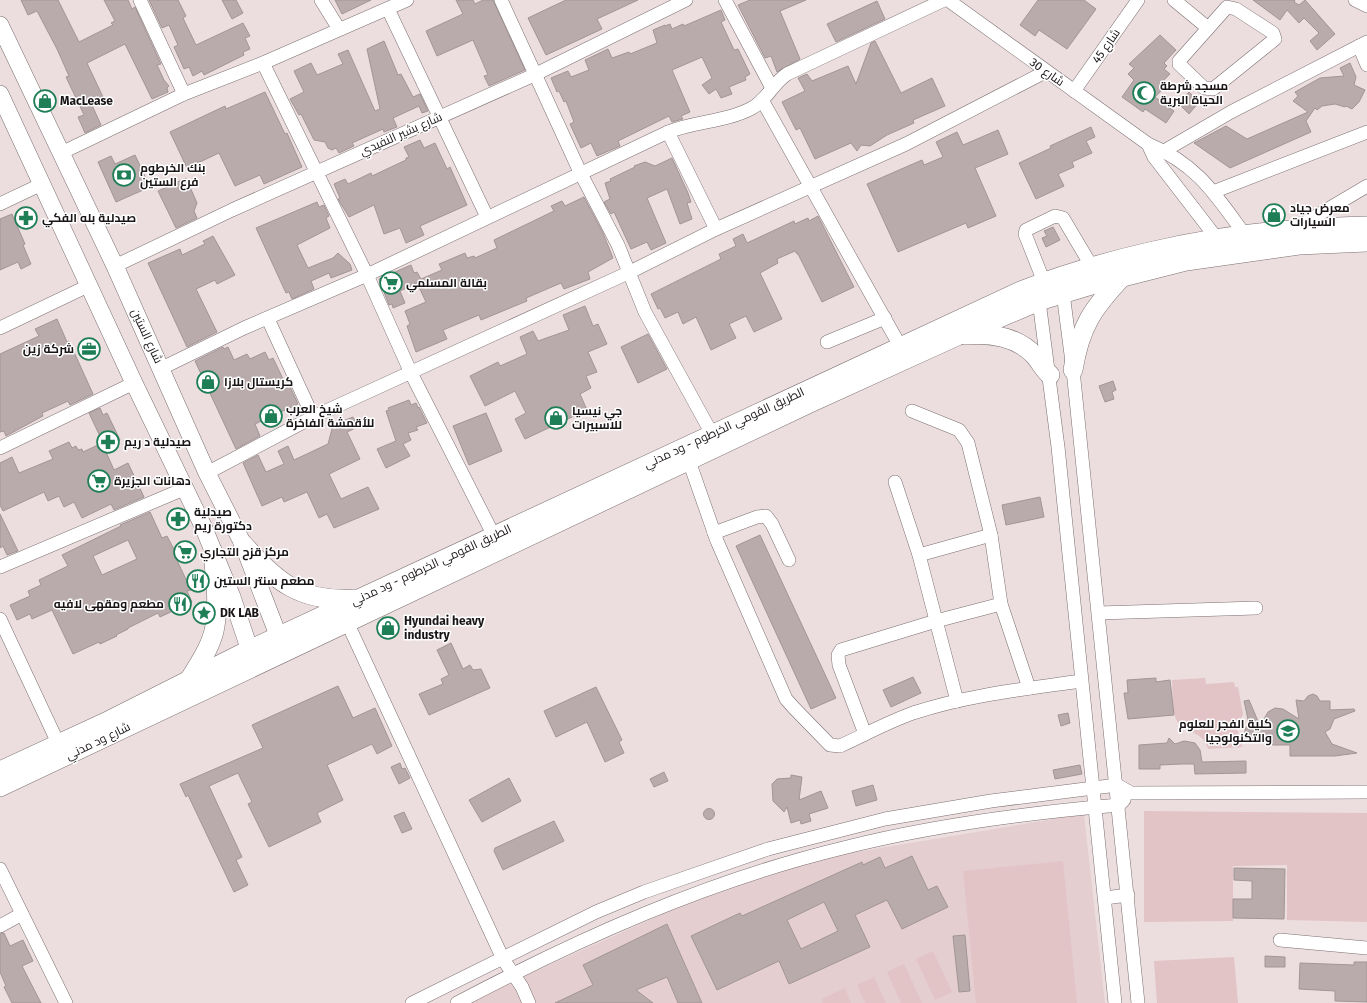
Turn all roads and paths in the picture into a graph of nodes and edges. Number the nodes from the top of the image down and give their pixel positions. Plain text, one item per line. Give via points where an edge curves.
1 (140, 0) edge
2 (322, 0) edge
3 (407, 0) edge
4 (502, 0) edge
5 (686, 0) edge
6 (725, 0) edge
7 (1138, 0) edge
8 (1174, 0) edge
9 (1355, 0) edge
10 (952, 1) edge
11 (1367, 6) edge
12 (388, 9) junction
13 (0, 25) edge
14 (1208, 28) junction
15 (338, 29) junction
16 (1363, 44) edge
17 (263, 63) junction
18 (1367, 65) edge
19 (1046, 72) junction
20 (534, 75) junction
21 (772, 88) junction
22 (1074, 91) junction
23 (0, 94) edge
24 (184, 94) junction
25 (762, 100) junction
26 (441, 116) junction
27 (668, 132) junction
28 (1367, 132) edge
29 (1148, 144) junction
30 (1164, 151) junction
31 (61, 153) junction
32 (316, 172) junction
33 (580, 172) junction
34 (42, 184) junction
35 (810, 186) junction
36 (1367, 186) edge
37 (1213, 192) junction
38 (0, 204) edge
39 (487, 217) junction
40 (1367, 226) edge
41 (716, 229) junction
42 (1293, 230) junction
43 (1245, 235) junction
44 (1218, 240) junction
45 (1367, 242) edge
46 (115, 266) junction
47 (1092, 267) junction
48 (630, 272) junction
49 (366, 275) junction
50 (1124, 276) junction
51 (1044, 282) junction
52 (90, 286) junction
53 (1063, 293) junction
54 (1039, 301) junction
55 (885, 318) junction
56 (268, 319) junction
57 (0, 328) edge
58 (957, 336) junction
59 (827, 342) dead end
60 (900, 346) junction
61 (162, 368) junction
62 (1073, 370) junction
63 (411, 373) junction
64 (1050, 375) junction
65 (134, 383) junction
66 (912, 410) dead end
67 (314, 417) junction
68 (712, 434) junction
69 (0, 448) edge
70 (689, 461) junction
71 (207, 473) junction
72 (895, 482) dead end
73 (216, 490) junction
74 (189, 495) junction
75 (228, 514) junction
76 (203, 526) junction
77 (714, 533) junction
78 (991, 535) junction
79 (494, 536) junction
80 (243, 544) junction
81 (213, 552) junction
82 (919, 555) junction
83 (789, 560) dead end
84 (0, 567) edge
85 (359, 599) junction
86 (1001, 604) junction
87 (1256, 608) dead end
88 (1099, 613) junction
89 (0, 619) edge
90 (936, 621) junction
91 (347, 622) junction
92 (282, 644) junction
93 (252, 658) junction
94 (1081, 681) junction
95 (192, 688) junction
96 (1029, 688) junction
97 (958, 701) junction
98 (865, 734) junction
99 (58, 743) junction
100 (0, 771) edge
101 (1117, 785) junction
102 (0, 787) edge
103 (1093, 787) junction
104 (1367, 792) edge
105 (1131, 793) junction
106 (1034, 795) junction
107 (1119, 805) junction
108 (1095, 807) junction
109 (1034, 812) junction
110 (0, 869) edge
111 (1128, 895) junction
112 (1104, 898) junction
113 (22, 914) junction
114 (0, 926) edge
115 (1280, 940) dead end
116 (1367, 948) edge
117 (503, 959) junction
118 (514, 973) junction
119 (66, 1003) edge
120 (412, 1003) edge
121 (457, 1003) edge
122 (529, 1003) edge
123 (1115, 1003) edge
124 (1138, 1003) edge

1 - 24 street
2 - 15 street
3 - 12 street
4 - 20 street
5 - 20 street, شارع بشير النفيدي
6 - 21 street
7 - 22 street, شارع 45
8 - 14 street
9 - 11 street
10 - 19 street, شارع 30
10 - 21 street via 787,74
12 - 15 street
12 - 26 street
13 - 31 main road, شارع الستين
14 - 14 street via 1179,61 1179,64 1208,89 1213,89 1275,39 1273,33 1232,7 1227,7
15 - 17 street
16 - 18 street
16 - 30 street via 1231,112
17 - 24 street
17 - 32 street
19 - 22 street, شارع 30
19 - 35 street via 906,144
20 - 26 street, شارع بشير النفيدي
20 - 33 street
21 - 25 street
22 - 29 street, شارع 30
23 - 34 main road
24 - 31 street
25 - 27 street via 751,109 731,116
25 - 35 street
26 - 32 street, شارع بشير النفيدي
26 - 39 street
27 - 33 street
27 - 41 street
28 - 37 street
29 - 30 street, شارع 30
29 - 44 street, شارع 30 via 1154,156
30 - 37 street, شارع 30 via 1187,165
31 - 46 main road, شارع الستين
32 - 46 street, شارع بشير النفيدي
32 - 49 street
33 - 39 street
33 - 48 street
34 - 38 street
34 - 52 main road
35 - 41 street
35 - 55 street
36 - 42 street
37 - 43 street, شارع 30
39 - 49 street
40 - 42 highway, الطريق القومي الخرطوم - ود مدني
41 - 48 street
42 - 43 highway, الطريق القومي الخرطوم - ود مدني
43 - 44 highway, الطريق القومي الخرطوم - ود مدني
44 - 47 highway, الطريق القومي الخرطوم - ود مدني
45 - 50 highway, الطريق القومي الخرطوم - ود مدني via 1266,249 1186,261
46 - 61 main road, شارع الستين
47 - 51 highway, الطريق القومي الخرطوم - ود مدني
47 - 51 street via 1063,218 1055,216 1026,230 1025,234
48 - 63 street
48 - 68 street via 645,312
49 - 56 street
49 - 63 street
50 - 53 highway, الطريق القومي الخرطوم - ود مدني
50 - 62 highway via 1104,296 1089,317 1078,343
51 - 60 highway, الطريق القومي الخرطوم - ود مدني
52 - 57 street
52 - 65 main road
53 - 54 highway, الطريق القومي الخرطوم - ود مدني
53 - 62 street
54 - 58 highway, الطريق القومي الخرطوم - ود مدني
54 - 64 street
55 - 59 street
55 - 60 street
56 - 61 street
56 - 67 street
58 - 64 highway via 987,334 1014,341 1034,355
58 - 70 highway, الطريق القومي الخرطوم - ود مدني
60 - 68 highway, الطريق القومي الخرطوم - ود مدني
61 - 71 main road, شارع الستين
62 - 88 street
63 - 67 street
63 - 79 street
64 - 94 street
65 - 69 street
65 - 74 main road
66 - 78 street via 959,430 964,436 968,443
67 - 71 street
68 - 79 highway, الطريق القومي الخرطوم - ود مدني
70 - 77 street
70 - 91 highway, الطريق القومي الخرطوم - ود مدني
71 - 73 main road, شارع الستين
72 - 82 street
73 - 74 main road
73 - 75 main road, شارع الستين
74 - 76 main road
74 - 84 street
75 - 76 main road
75 - 80 main road, شارع الستين
76 - 81 main road
77 - 83 street via 766,516
77 - 98 street via 790,704 830,745 840,746
78 - 82 street
78 - 86 street
79 - 85 highway, الطريق القومي الخرطوم - ود مدني
80 - 85 highway via 265,570 290,587 307,595 327,599
80 - 92 main road, شارع الستين
81 - 93 main road via 232,597
81 - 95 highway via 215,627
82 - 90 street
85 - 92 highway, الطريق القومي الخرطوم - ود مدني
86 - 90 street
86 - 96 street
87 - 88 street
88 - 101 street
89 - 99 street
90 - 97 street
90 - 98 street via 841,650 838,655 839,665
91 - 92 highway, الطريق القومي الخرطوم - ود مدني
91 - 117 street
92 - 93 highway, الطريق القومي الخرطوم - ود مدني
93 - 95 highway, الطريق القومي الخرطوم - ود مدني
94 - 96 street
94 - 103 street
95 - 99 highway, شارع ود مدني
95 - 102 highway, شارع ود مدني
96 - 97 street
97 - 98 street via 912,714
99 - 100 highway, شارع ود مدني
101 - 103 street
101 - 105 street
101 - 107 street
103 - 106 street
103 - 108 street
104 - 105 street
105 - 107 street
106 - 109 street
106 - 117 street via 885,819 768,849 644,892 596,912
107 - 108 street
107 - 111 street
108 - 109 street
108 - 112 street
109 - 118 street via 844,847 729,882 644,913
110 - 113 street
111 - 112 street
111 - 124 street
112 - 123 street
113 - 114 street
113 - 119 street
115 - 116 street
117 - 118 street
117 - 120 street
118 - 121 street
118 - 122 street

